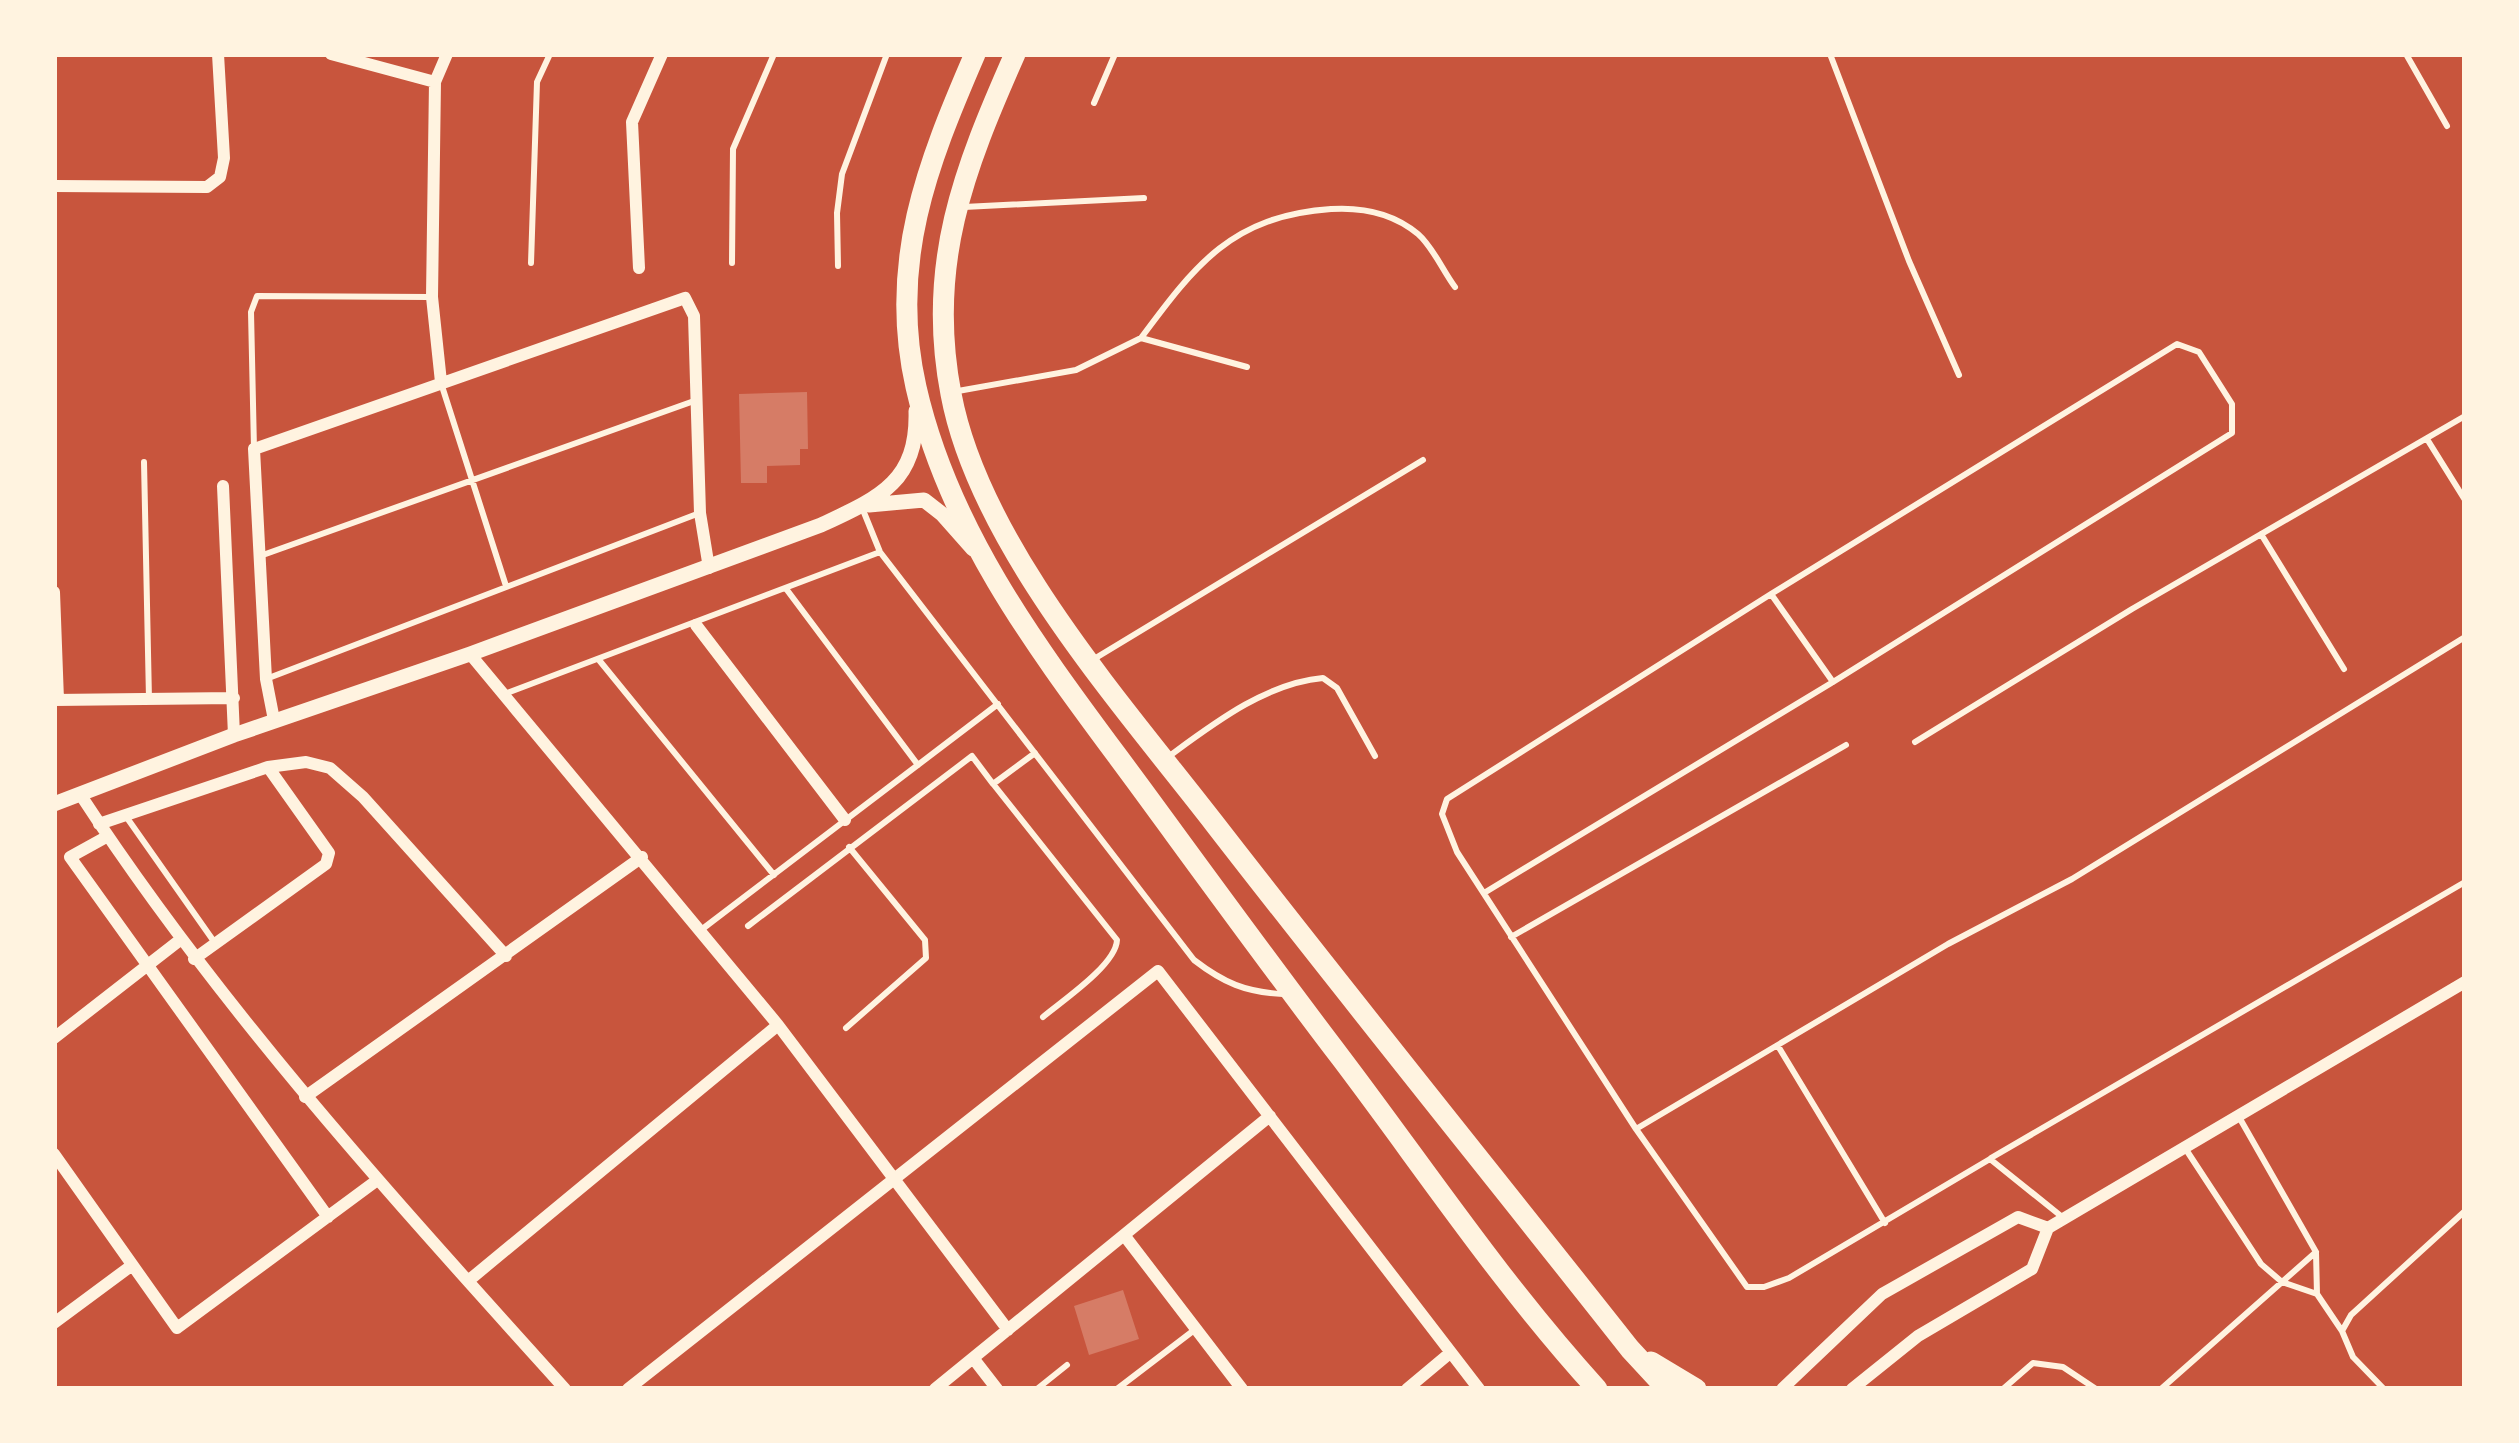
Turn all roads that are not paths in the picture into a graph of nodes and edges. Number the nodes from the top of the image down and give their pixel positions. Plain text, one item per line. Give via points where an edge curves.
1 (218, 54) edge
2 (447, 54) edge
3 (550, 54) edge
4 (662, 54) edge
5 (774, 54) edge
6 (886, 54) edge
7 (975, 54) edge
8 (1015, 54) edge
9 (1115, 54) edge
10 (1830, 54) edge
11 (2406, 54) edge
12 (336, 55) edge
13 (435, 82) junction
14 (1094, 103) dead end
15 (2446, 126) dead end
16 (54, 186) edge
17 (1144, 197) dead end
18 (954, 208) junction
19 (531, 263) dead end
20 (732, 263) dead end
21 (838, 266) dead end
22 (639, 268) dead end
23 (1455, 287) dead end
24 (432, 297) junction
25 (1141, 338) junction
26 (1247, 368) dead end
27 (1959, 375) dead end
28 (441, 382) junction
29 (915, 384) junction
30 (950, 393) junction
31 (695, 401) junction
32 (2465, 416) edge
33 (2427, 439) junction
34 (254, 448) junction
35 (1423, 460) dead end
36 (144, 462) dead end
37 (472, 479) junction
38 (223, 486) dead end
39 (2465, 500) edge
40 (861, 506) junction
41 (700, 513) junction
42 (2260, 534) junction
43 (880, 552) junction
44 (257, 557) junction
45 (983, 561) junction
46 (709, 568) junction
47 (506, 586) junction
48 (786, 589) junction
49 (54, 592) edge
50 (1771, 594) junction
51 (54, 609) edge
52 (696, 625) junction
53 (2465, 637) edge
54 (470, 654) junction
55 (599, 660) junction
56 (1091, 661) junction
57 (2344, 669) dead end
58 (266, 679) junction
59 (1833, 682) junction
60 (507, 694) junction
61 (234, 698) junction
62 (149, 699) junction
63 (56, 700) edge
64 (998, 704) junction
65 (274, 720) junction
66 (234, 735) junction
67 (1915, 742) dead end
68 (1846, 746) dead end
69 (1035, 753) junction
70 (1375, 756) dead end
71 (1165, 759) junction
72 (918, 765) junction
73 (268, 767) junction
74 (993, 784) junction
75 (80, 794) junction
76 (54, 804) edge
77 (125, 814) junction
78 (845, 820) junction
79 (104, 830) junction
80 (849, 847) junction
81 (642, 857) junction
82 (774, 875) junction
83 (2465, 882) edge
84 (1484, 893) junction
85 (748, 926) dead end
86 (701, 930) junction
87 (1511, 937) junction
88 (180, 940) junction
89 (215, 944) junction
90 (506, 956) junction
91 (194, 959) junction
92 (148, 965) junction
93 (2465, 982) edge
94 (1292, 994) junction
95 (1043, 1017) dead end
96 (778, 1025) junction
97 (846, 1028) dead end
98 (54, 1038) edge
99 (1777, 1045) junction
100 (305, 1097) junction
101 (1270, 1116) junction
102 (2239, 1116) junction
103 (1636, 1129) junction
104 (2185, 1148) junction
105 (54, 1154) edge
106 (1990, 1159) junction
107 (895, 1180) junction
108 (376, 1181) junction
109 (2465, 1211) edge
110 (328, 1217) junction
111 (2064, 1219) junction
112 (1886, 1222) junction
113 (2048, 1228) junction
114 (1124, 1234) junction
115 (2316, 1252) junction
116 (131, 1266) junction
117 (468, 1281) junction
118 (2282, 1282) junction
119 (2317, 1294) junction
120 (54, 1323) edge
121 (1196, 1329) junction
122 (1008, 1330) junction
123 (2342, 1330) junction
124 (1630, 1349) junction
125 (1450, 1353) junction
126 (973, 1358) junction
127 (1067, 1365) dead end
128 (1417, 1386) edge
129 (565, 1389) edge
130 (628, 1389) edge
131 (935, 1389) edge
132 (997, 1389) edge
133 (1037, 1389) edge
134 (1117, 1389) edge
135 (1242, 1389) edge
136 (1479, 1389) edge
137 (1594, 1389) edge
138 (1667, 1389) edge
139 (1696, 1389) edge
140 (1782, 1389) edge
141 (1852, 1389) edge
142 (2003, 1389) edge
143 (2096, 1389) edge
144 (2161, 1389) edge
145 (2384, 1389) edge

1 - 16 street via 220,177 207,187
2 - 13 street
3 - 19 lane via 537,82
4 - 22 street via 632,122
5 - 20 lane via 733,149
6 - 21 lane via 842,174
7 - 29 highway via 914,217 906,299
8 - 18 highway
9 - 14 lane
10 - 27 lane
11 - 15 lane
12 - 13 street
13 - 24 street
17 - 18 lane
18 - 30 highway via 942,292
23 - 25 lane via 1419,235 1386,214 1303,212 1261,221 1222,246 1186,277
24 - 28 street
24 - 34 lane via 257,296
25 - 26 lane
25 - 30 lane via 1076,370
28 - 31 street via 685,298 694,316
28 - 34 street
28 - 37 lane
29 - 40 street via 916,430 905,472
29 - 45 highway
30 - 56 highway via 985,496
31 - 37 lane
31 - 41 street
32 - 33 lane
33 - 39 lane
33 - 42 lane
34 - 44 street
35 - 56 lane
36 - 62 lane
37 - 44 lane
37 - 47 lane
38 - 61 street
40 - 43 lane
40 - 45 street via 924,500
40 - 46 street
41 - 46 street
41 - 47 lane
42 - 57 lane
42 - 67 lane
43 - 48 lane
43 - 64 lane
44 - 58 street
45 - 94 highway
46 - 54 street
47 - 58 lane
48 - 52 lane
48 - 72 lane
49 - 51 street
50 - 59 lane
50 - 59 lane via 2177,344 2199,352 2232,404 2232,433
50 - 84 lane via 1448,799 1446,831
51 - 63 street
52 - 55 lane
52 - 78 street
53 - 99 lane via 2072,879
54 - 60 street
54 - 65 street
55 - 60 lane
55 - 82 lane
56 - 71 highway
58 - 65 street
59 - 84 lane
60 - 81 street
61 - 62 street
61 - 66 street
62 - 63 street
64 - 69 lane
64 - 72 lane
65 - 66 street
66 - 75 street
68 - 87 lane
69 - 74 lane
69 - 94 lane via 1195,960 1224,983
70 - 71 lane via 1337,688 1323,678 1243,707
71 - 124 highway
72 - 78 lane
73 - 77 street
73 - 89 street via 328,853 326,864
73 - 90 street via 330,768
74 - 80 lane via 972,756
74 - 95 lane via 1117,940 1105,964
75 - 76 street
75 - 79 street
77 - 79 street
77 - 89 lane
78 - 82 lane
79 - 88 street
79 - 92 street via 70,857
80 - 85 lane
80 - 97 lane via 925,940 926,958
81 - 86 street
81 - 90 street
82 - 86 lane
83 - 106 lane
84 - 87 lane
86 - 96 street
87 - 103 lane
88 - 91 street
88 - 92 street
89 - 91 street
90 - 100 street
91 - 100 street
92 - 98 street
92 - 110 street
93 - 102 street
94 - 137 highway
96 - 107 street
96 - 117 street
99 - 103 lane
99 - 112 lane
100 - 108 street
101 - 107 street via 1158,971
101 - 114 street
101 - 125 street
102 - 104 street
102 - 115 lane
103 - 112 lane via 1747,1287 1789,1278
104 - 111 street
104 - 118 lane via 2260,1264
105 - 116 street
106 - 111 lane
106 - 112 lane
107 - 122 street
107 - 130 street
108 - 110 street
108 - 117 street
109 - 123 lane
110 - 116 street via 177,1328
111 - 113 street
113 - 140 street via 2018,1216 1882,1294
113 - 141 street via 2032,1269 1918,1336
114 - 121 street
114 - 122 street
115 - 118 lane
115 - 119 lane
116 - 120 street
117 - 129 street
118 - 119 lane
118 - 144 lane
119 - 123 lane
121 - 134 lane
121 - 135 street
122 - 126 street
123 - 145 lane via 2353,1357
124 - 138 highway
124 - 139 highway
125 - 128 street
125 - 136 street
126 - 131 street
126 - 132 street
127 - 133 lane
142 - 143 lane via 2033,1363 2063,1367

